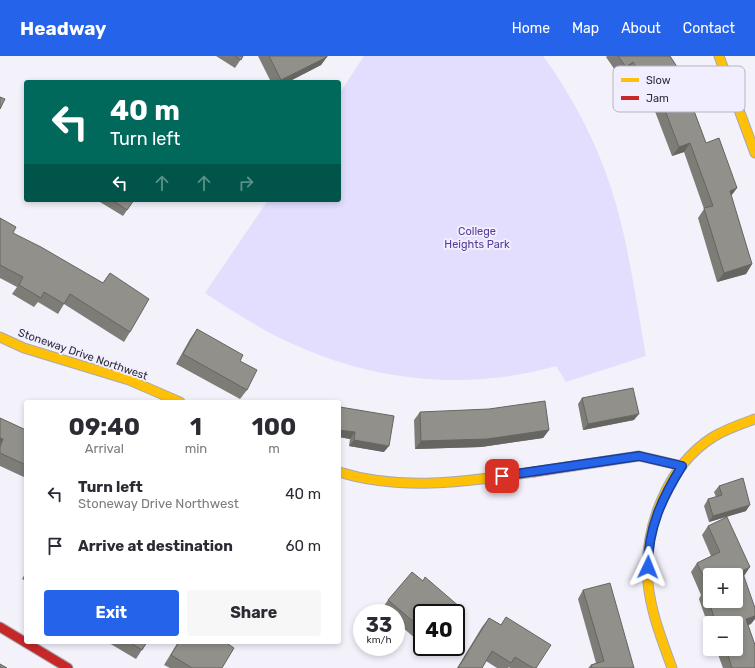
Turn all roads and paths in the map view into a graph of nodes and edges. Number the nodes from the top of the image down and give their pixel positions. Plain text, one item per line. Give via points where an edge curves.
1 (720, 56) edge
2 (724, 66) edge
3 (740, 112) edge
4 (755, 153) edge
5 (0, 337) edge
6 (175, 400) edge
7 (755, 418) edge
8 (682, 466) junction
9 (341, 473) edge
10 (0, 627) edge
11 (24, 641) edge
12 (28, 644) edge
13 (68, 668) edge
14 (672, 668) edge

1 - 2 street
3 - 4 street
5 - 6 street, Stoneway Drive Northwest via 24,348 129,380
7 - 8 street via 730,428 702,445
8 - 9 street via 639,456 472,481 416,484 355,477
8 - 14 street via 657,513 648,551 648,583 653,612
10 - 11 street
12 - 13 street

